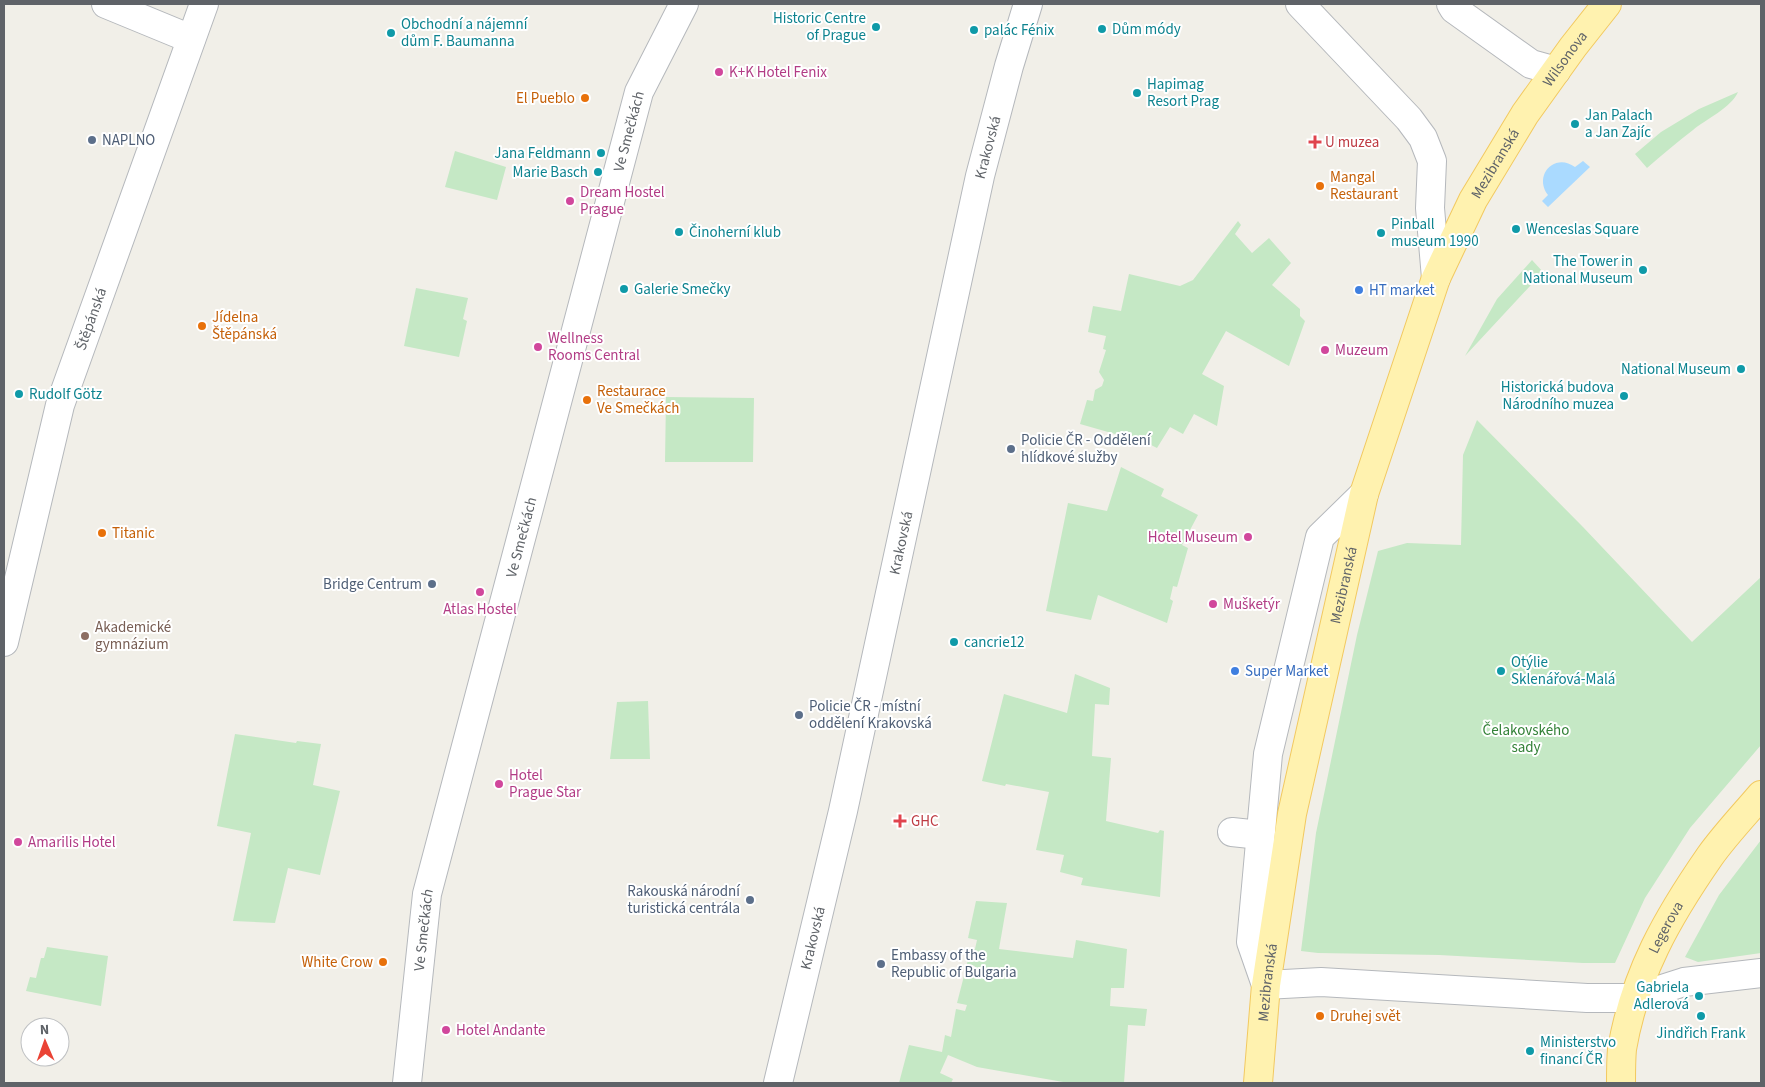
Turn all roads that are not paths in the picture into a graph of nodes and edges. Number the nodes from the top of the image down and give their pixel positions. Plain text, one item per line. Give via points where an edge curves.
1 (106, 4) edge
2 (204, 4) edge
3 (684, 4) edge
4 (1028, 4) edge
5 (1300, 4) edge
6 (1451, 4) edge
7 (1607, 4) edge
8 (191, 39) junction
9 (1556, 71) junction
10 (1525, 114) joint
11 (1436, 278) junction
12 (1364, 494) junction
13 (4, 642) edge
14 (1761, 795) edge
15 (1232, 832) dead end
16 (1260, 835) junction
17 (1761, 973) edge
18 (1266, 985) junction
19 (1634, 998) junction
20 (407, 1083) edge
21 (778, 1083) edge
22 (1258, 1083) edge
23 (1621, 1083) edge

1 - 8 street
2 - 8 street, Štěpánská
3 - 20 street, Ve Smečkách via 639,92 427,894
4 - 21 street, Krakovská via 980,176 843,811
5 - 11 street via 1410,119 1423,138 1432,161 1430,208
6 - 9 street via 1531,64
7 - 9 main road, Wilsonova
8 - 13 street, Štěpánská via 60,405
9 - 10 main road, Wilsonova
10 - 11 main road, Mezibranská via 1473,200
11 - 12 main road, Mezibranská
12 - 16 street via 1320,537 1268,754
12 - 18 main road, Mezibranská via 1292,814
14 - 19 main road, Legerova via 1710,855 1660,935
15 - 16 street
16 - 18 street via 1251,942
17 - 19 street via 1684,982
18 - 19 street via 1321,982
18 - 22 main road, Mezibranská
19 - 23 main road, Legerova via 1622,1051

